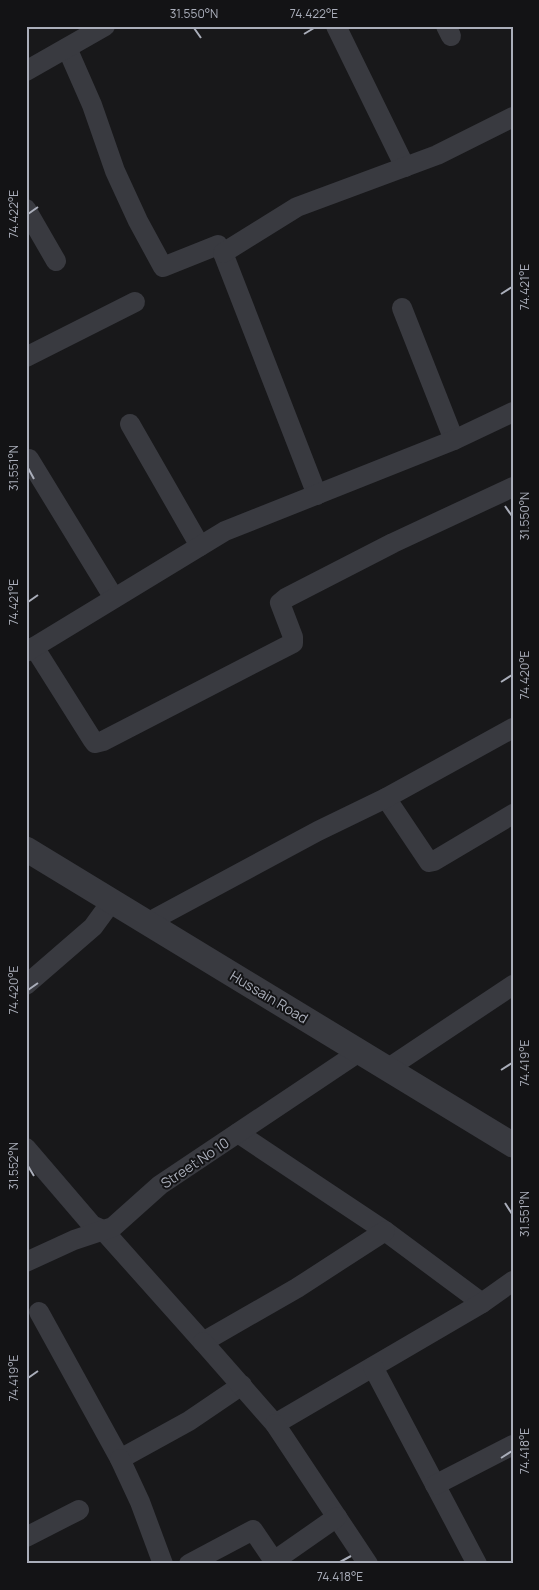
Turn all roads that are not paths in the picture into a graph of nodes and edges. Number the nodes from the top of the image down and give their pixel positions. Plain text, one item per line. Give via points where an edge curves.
1 (105, 26) edge
2 (336, 26) edge
3 (67, 48) junction
4 (26, 71) edge
5 (513, 117) edge
6 (405, 166) junction
7 (26, 209) edge
8 (223, 253) junction
9 (56, 261) dead end
10 (135, 302) dead end
11 (402, 308) dead end
12 (26, 357) edge
13 (513, 412) edge
14 (130, 424) dead end
15 (454, 440) junction
16 (29, 459) dead end
17 (513, 488) edge
18 (317, 494) junction
19 (200, 546) junction
20 (114, 598) junction
21 (30, 650) edge
22 (513, 728) edge
23 (386, 798) junction
24 (513, 814) edge
25 (26, 850) edge
26 (112, 901) junction
27 (147, 923) junction
28 (26, 985) edge
29 (513, 985) edge
30 (359, 1052) junction
31 (388, 1069) junction
32 (238, 1133) junction
33 (513, 1145) edge
34 (26, 1148) edge
35 (104, 1230) junction
36 (385, 1231) junction
37 (26, 1262) edge
38 (513, 1282) edge
39 (482, 1303) junction
40 (38, 1312) dead end
41 (203, 1342) junction
42 (373, 1367) junction
43 (242, 1385) junction
44 (275, 1424) junction
45 (513, 1444) edge
46 (120, 1459) junction
47 (435, 1486) junction
48 (79, 1510) dead end
49 (337, 1517) junction
50 (26, 1537) edge
51 (163, 1564) edge
52 (189, 1564) edge
53 (368, 1564) edge
54 (477, 1564) edge

1 - 3 street
2 - 6 street
3 - 4 street
3 - 8 street via 92,105 115,171 163,267 218,245
5 - 6 street
6 - 8 street via 297,207
7 - 9 street
8 - 18 street
10 - 12 street
11 - 15 street
13 - 15 street
14 - 19 street
15 - 18 street
16 - 20 street
17 - 21 street via 393,543 286,598 280,603 293,643 103,741 95,743
18 - 19 street via 225,531
19 - 20 street
20 - 21 street
22 - 23 street
23 - 24 street via 429,862
23 - 27 street
25 - 26 street, Hussain Road
26 - 27 street, Hussain Road
26 - 28 street via 93,927
27 - 30 street, Hussain Road
29 - 31 street
30 - 31 street, Hussain Road
30 - 32 street, Street No 10
31 - 33 street, Hussain Road
32 - 35 street, Street No 10 via 160,1185 113,1228
32 - 36 street
34 - 35 street via 92,1225
35 - 37 street, Street No 10
35 - 41 street
36 - 39 street
36 - 41 street via 297,1288
38 - 39 street
39 - 42 street
40 - 46 street
41 - 43 street
42 - 44 street
42 - 47 street
43 - 44 street
43 - 46 street via 189,1421
44 - 49 street
45 - 47 street
46 - 51 street
47 - 54 street
48 - 50 street
49 - 52 street via 274,1561 253,1530
49 - 53 street

